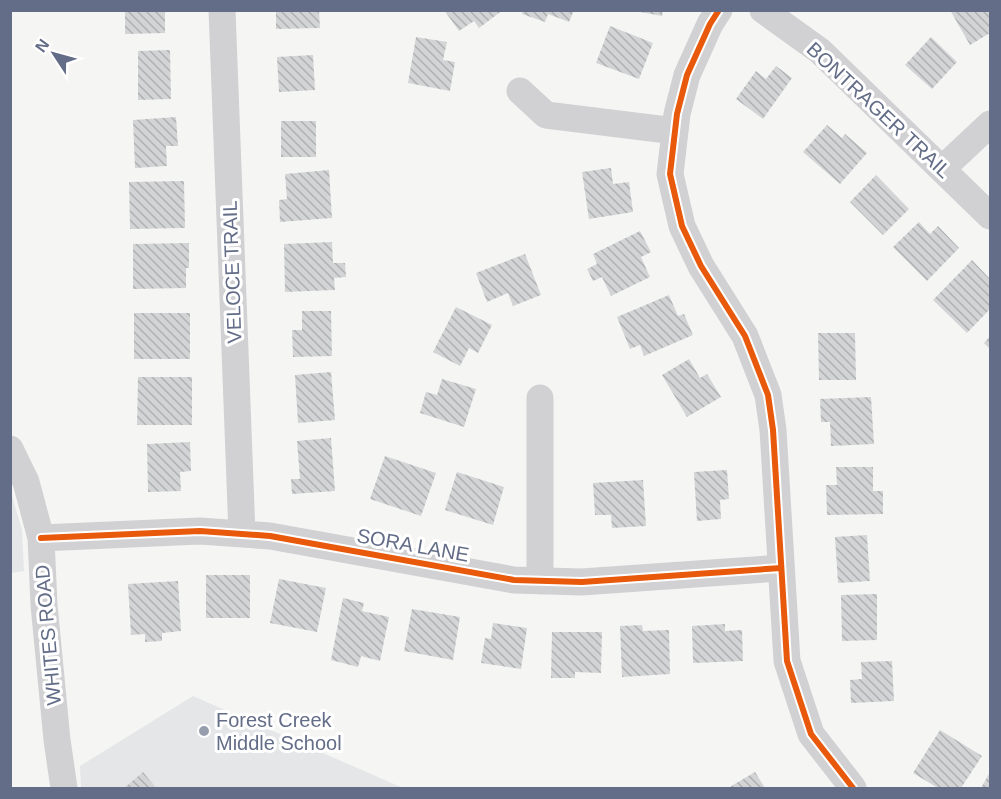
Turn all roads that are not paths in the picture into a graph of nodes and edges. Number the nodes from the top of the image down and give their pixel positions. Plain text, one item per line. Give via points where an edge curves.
1 (222, 10) edge
2 (719, 10) edge
3 (763, 10) edge
4 (520, 91) dead end
5 (990, 124) edge
6 (675, 130) junction
7 (942, 169) junction
8 (990, 216) edge
9 (540, 398) dead end
10 (10, 449) edge
11 (242, 534) junction
12 (40, 538) junction
13 (781, 568) junction
14 (540, 581) junction
15 (64, 789) edge
16 (853, 789) edge

1 - 11 street, VELOCE TRAIL
2 - 6 street via 687,75
3 - 7 street, BONTRAGER TRAIL via 820,51
4 - 6 street via 546,115
5 - 7 street
6 - 13 street via 670,174 682,226 701,266 745,336 768,395
7 - 8 street, BONTRAGER TRAIL
9 - 14 street
10 - 12 street, WHITES ROAD via 26,482
11 - 12 street, SORA LANE via 200,531
11 - 14 street, SORA LANE via 514,580
12 - 15 street, WHITES ROAD
13 - 14 street, SORA LANE via 582,582
13 - 16 street via 787,661 811,734

